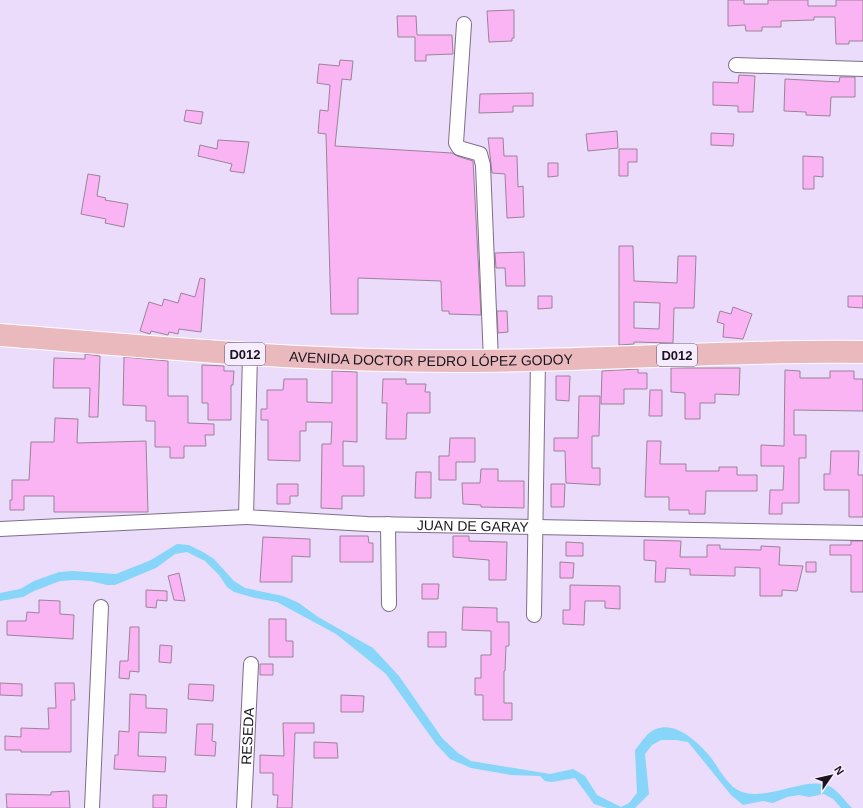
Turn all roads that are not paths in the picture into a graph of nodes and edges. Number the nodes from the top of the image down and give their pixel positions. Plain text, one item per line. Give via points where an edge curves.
1 (464, 24) dead end
2 (736, 65) dead end
3 (863, 69) edge
4 (0, 335) edge
5 (863, 352) edge
6 (250, 354) junction
7 (538, 360) junction
8 (492, 361) junction
9 (246, 517) junction
10 (388, 524) junction
11 (536, 527) junction
12 (0, 529) edge
13 (863, 533) edge
14 (389, 604) dead end
15 (101, 607) dead end
16 (534, 615) dead end
17 (251, 664) dead end
18 (92, 808) edge
19 (244, 808) edge

1 - 8 street via 456,143 459,148 480,154 483,165
2 - 3 street
4 - 6 main road, AVENIDA DOCTOR PEDRO LÓPEZ GODOY / D012
5 - 7 main road, AVENIDA DOCTOR PEDRO LÓPEZ GODOY / D012 via 810,351
6 - 8 main road, AVENIDA DOCTOR PEDRO LÓPEZ GODOY / D012 via 405,361
6 - 9 street
7 - 8 main road, AVENIDA DOCTOR PEDRO LÓPEZ GODOY / D012
7 - 11 street
9 - 10 street, JUAN DE GARAY via 320,523
9 - 12 street, JUAN DE GARAY
10 - 11 street, JUAN DE GARAY
10 - 14 street
11 - 13 street, JUAN DE GARAY
11 - 16 street
15 - 18 street
17 - 19 street, RESEDA

